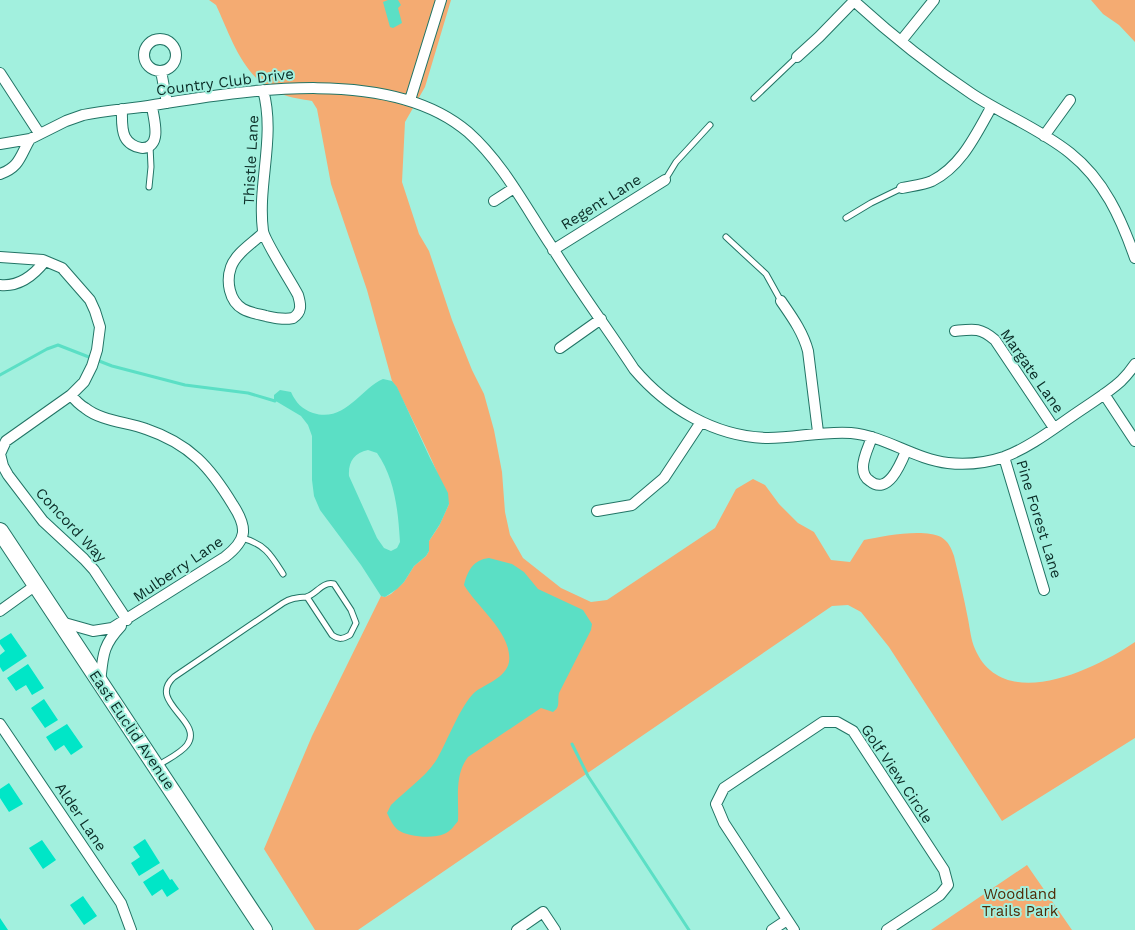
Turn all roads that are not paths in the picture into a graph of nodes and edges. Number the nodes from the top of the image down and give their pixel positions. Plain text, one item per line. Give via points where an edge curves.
1 (441, 0) edge
2 (853, 0) edge
3 (934, 0) edge
4 (901, 41) junction
5 (797, 57) joint
6 (161, 71) dead end
7 (0, 74) edge
8 (263, 90) junction
9 (754, 98) dead end
10 (410, 100) junction
11 (1070, 100) dead end
12 (168, 103) junction
13 (152, 106) junction
14 (992, 106) junction
15 (122, 109) junction
16 (710, 125) dead end
17 (35, 136) junction
18 (1044, 136) junction
19 (0, 144) edge
20 (150, 145) junction
21 (0, 174) edge
22 (665, 180) joint
23 (149, 186) dead end
24 (514, 188) junction
25 (902, 188) joint
26 (494, 200) dead end
27 (846, 218) dead end
28 (263, 233) junction
29 (726, 237) dead end
30 (553, 250) junction
31 (0, 256) edge
32 (1135, 256) edge
33 (46, 261) junction
34 (0, 285) edge
35 (781, 301) joint
36 (601, 319) junction
37 (955, 331) dead end
38 (560, 348) dead end
39 (1135, 364) edge
40 (1104, 394) junction
41 (71, 395) junction
42 (701, 422) junction
43 (1054, 428) junction
44 (818, 432) junction
45 (872, 437) junction
46 (1135, 441) edge
47 (906, 451) junction
48 (1004, 457) junction
49 (597, 511) dead end
50 (0, 531) edge
51 (242, 538) junction
52 (283, 574) dead end
53 (36, 585) junction
54 (1044, 590) dead end
55 (307, 597) junction
56 (0, 611) edge
57 (127, 620) junction
58 (60, 621) junction
59 (100, 683) junction
60 (0, 724) edge
61 (156, 767) junction
62 (787, 920) junction
63 (131, 930) edge
64 (264, 930) edge
65 (517, 930) edge
66 (555, 930) edge
67 (772, 930) edge
68 (794, 930) edge
69 (887, 930) edge

1 - 10 street
2 - 4 street
2 - 5 street
3 - 4 street
4 - 14 street
5 - 9 lane
6 - 12 street
7 - 17 street
8 - 10 street, Country Club Drive via 339,88
8 - 12 street, Country Club Drive
8 - 28 street, Thistle Lane via 269,128
10 - 24 street, Country Club Drive via 451,120 467,132 485,148
11 - 18 street
12 - 13 street, Country Club Drive
13 - 15 street, Country Club Drive
13 - 20 street via 155,136
14 - 18 street
14 - 25 street via 956,164 930,181
15 - 17 street, Country Club Drive via 66,120
15 - 20 street via 123,132 129,143 140,148
16 - 22 lane via 676,162
17 - 19 street, Country Club Drive
17 - 21 street via 18,164
18 - 32 street via 1070,153 1099,184 1120,218
20 - 23 lane
22 - 30 street, Regent Lane
24 - 26 street
24 - 30 street, Country Club Drive
25 - 27 lane
28 - 28 street, Thistle Lane via 298,295 300,310 293,318 251,313 242,309 232,297 229,277 232,266 237,257
29 - 35 lane via 766,274
30 - 36 street, Country Club Drive
31 - 33 street, Concord Way
33 - 34 street via 30,277
33 - 41 street, Concord Way via 62,268 90,300 100,327 92,366 84,382
35 - 44 street via 806,345
36 - 38 street
36 - 42 street, Country Club Drive via 648,386
37 - 43 street, Margate Lane via 976,329 987,333
39 - 40 street, Country Club Drive via 1120,383
40 - 43 street, Country Club Drive
40 - 46 street
41 - 51 street, Mulberry Lane via 96,415 147,429 195,455 220,484 239,514 243,522
41 - 57 street, Concord Way via 12,435 2,447 1,459 8,475 31,506 84,559
42 - 44 street, Country Club Drive via 727,432 768,438
42 - 49 street via 664,478 632,506
43 - 48 street, Country Club Drive
44 - 45 street, Country Club Drive
45 - 47 street, Country Club Drive
45 - 47 street via 863,466 865,475 874,484 886,483 892,478
47 - 48 street, Country Club Drive via 960,464
48 - 54 street, Pine Forest Lane
50 - 53 main road, East Euclid Avenue
51 - 52 lane via 261,545
51 - 57 street, Mulberry Lane via 239,545 225,556
53 - 56 street
53 - 58 main road, East Euclid Avenue
55 - 55 lane via 332,635 337,639 350,635 356,623 354,616 334,584 327,584
55 - 61 lane via 291,598 168,682 166,695 191,737 186,746
57 - 58 street, Mulberry Lane via 112,628 93,631
57 - 59 street, Mulberry Lane via 109,639
58 - 59 main road, East Euclid Avenue
59 - 61 main road, East Euclid Avenue
60 - 63 street, Alder Lane via 121,904
61 - 64 main road, East Euclid Avenue
62 - 67 street
62 - 68 street, Golf View Circle
62 - 69 street, Golf View Circle via 724,823 716,804 724,788 823,722 837,722 853,731 944,870 948,885 940,895
65 - 66 street via 543,912

